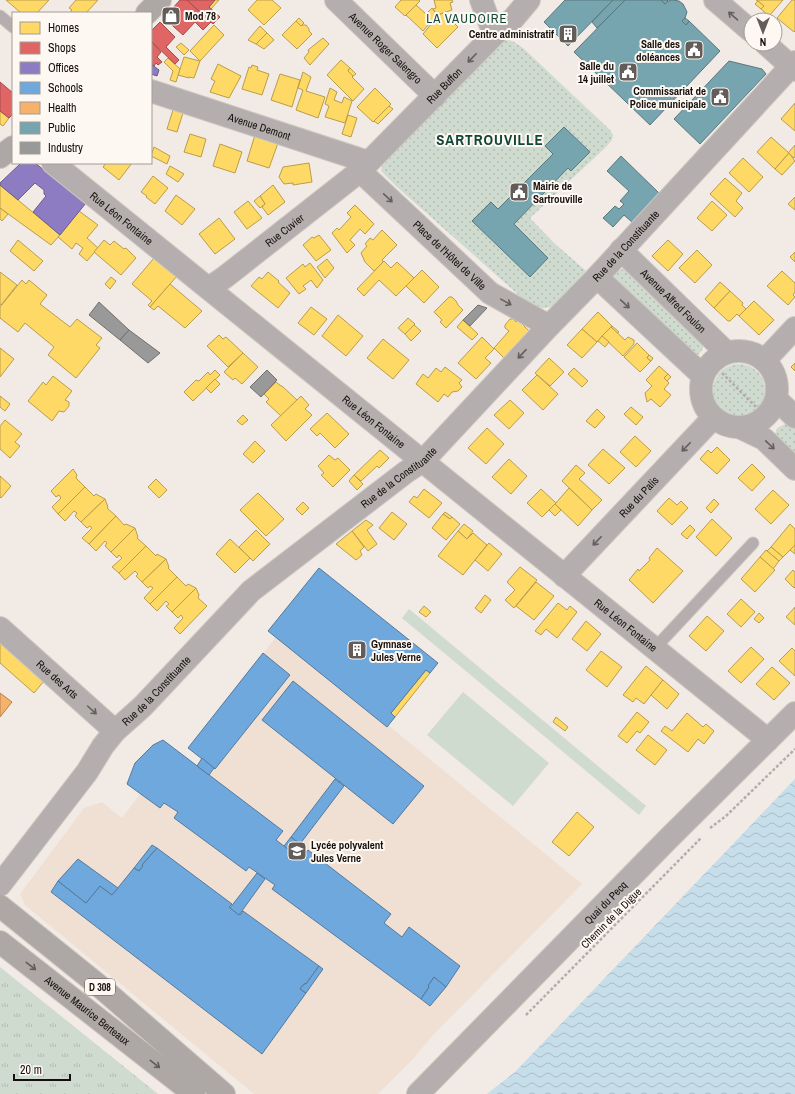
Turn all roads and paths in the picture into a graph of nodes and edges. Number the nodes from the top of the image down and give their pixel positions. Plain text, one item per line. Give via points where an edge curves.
1 (160, 0) edge
2 (336, 0) edge
3 (481, 0) edge
4 (529, 0) edge
5 (715, 0) edge
6 (148, 12) edge
7 (0, 16) edge
8 (743, 24) edge
9 (12, 26) edge
10 (496, 33) junction
11 (776, 52) edge
12 (794, 66) edge
13 (152, 91) edge
14 (435, 96) junction
15 (12, 148) edge
16 (0, 158) edge
17 (55, 164) edge
18 (364, 166) junction
19 (621, 250) junction
20 (597, 277) junction
21 (208, 288) junction
22 (549, 326) junction
23 (795, 328) edge
24 (765, 360) junction
25 (713, 363) junction
26 (771, 408) junction
27 (795, 417) edge
28 (713, 418) junction
29 (741, 428) junction
30 (423, 461) junction
31 (795, 469) edge
32 (753, 543) dead end
33 (564, 576) junction
34 (0, 628) edge
35 (655, 648) junction
36 (795, 713) edge
37 (116, 730) junction
38 (768, 740) junction
39 (795, 750) edge
40 (708, 830) dead end
41 (703, 835) dead end
42 (0, 885) edge
43 (0, 906) edge
44 (0, 920) edge
45 (0, 942) edge
46 (526, 1016) dead end
47 (198, 1072) junction
48 (194, 1094) edge
49 (224, 1094) edge
50 (418, 1094) edge

1 - 6 main road
2 - 14 street, Avenue Roger Salengro
3 - 10 street
4 - 10 street, Rue Buffon via 513,19
8 -> 5 street
7 - 9 lane
10 -> 14 street, Rue Buffon
11 - 12 street
12 - 19 street, Rue de la Constituante
13 - 18 street, Avenue Demont
14 - 18 street, Rue Buffon
15 - 16 main road
17 - 21 street, Rue Léon Fontaine
18 - 21 street, Rue Cuvier
18 -> 22 street, Place de l'Hôtel de Ville via 490,293
19 - 20 street, Rue de la Constituante
19 - 25 street, Avenue Alfred Foulon
20 - 22 street, Rue de la Constituante
20 -> 25 street
21 - 30 street, Rue Léon Fontaine
22 -> 30 street, Rue de la Constituante
23 - 24 street
24 - 25 street via 749,352 737,350
24 - 26 street via 775,375 777,387
25 - 26 path
25 - 28 street via 700,386 701,398
26 - 27 street
26 - 29 street via 753,425
28 - 29 street via 721,423
28 -> 33 street, Rue du Palis
29 -> 31 street via 764,439
30 - 33 street, Rue Léon Fontaine
30 - 37 street, Rue de la Constituante via 251,591 143,706
32 - 35 lane
33 - 35 street, Rue Léon Fontaine
34 -> 37 street, Rue des Arts
35 - 38 street, Rue Léon Fontaine
36 - 38 street, Quai du Pecq
37 - 42 street, Rue de la Constituante
38 - 50 street, Quai du Pecq
39 - 40 path
41 - 46 path, Chemin de la Digue
43 - 47 main road, Avenue Maurice Berteaux / D 308 via 97,984
44 - 47 main road, Avenue Maurice Berteaux / D 308
45 -> 48 main road, Avenue Maurice Berteaux / D 308
47 - 49 main road, Avenue Maurice Berteaux / D 308

